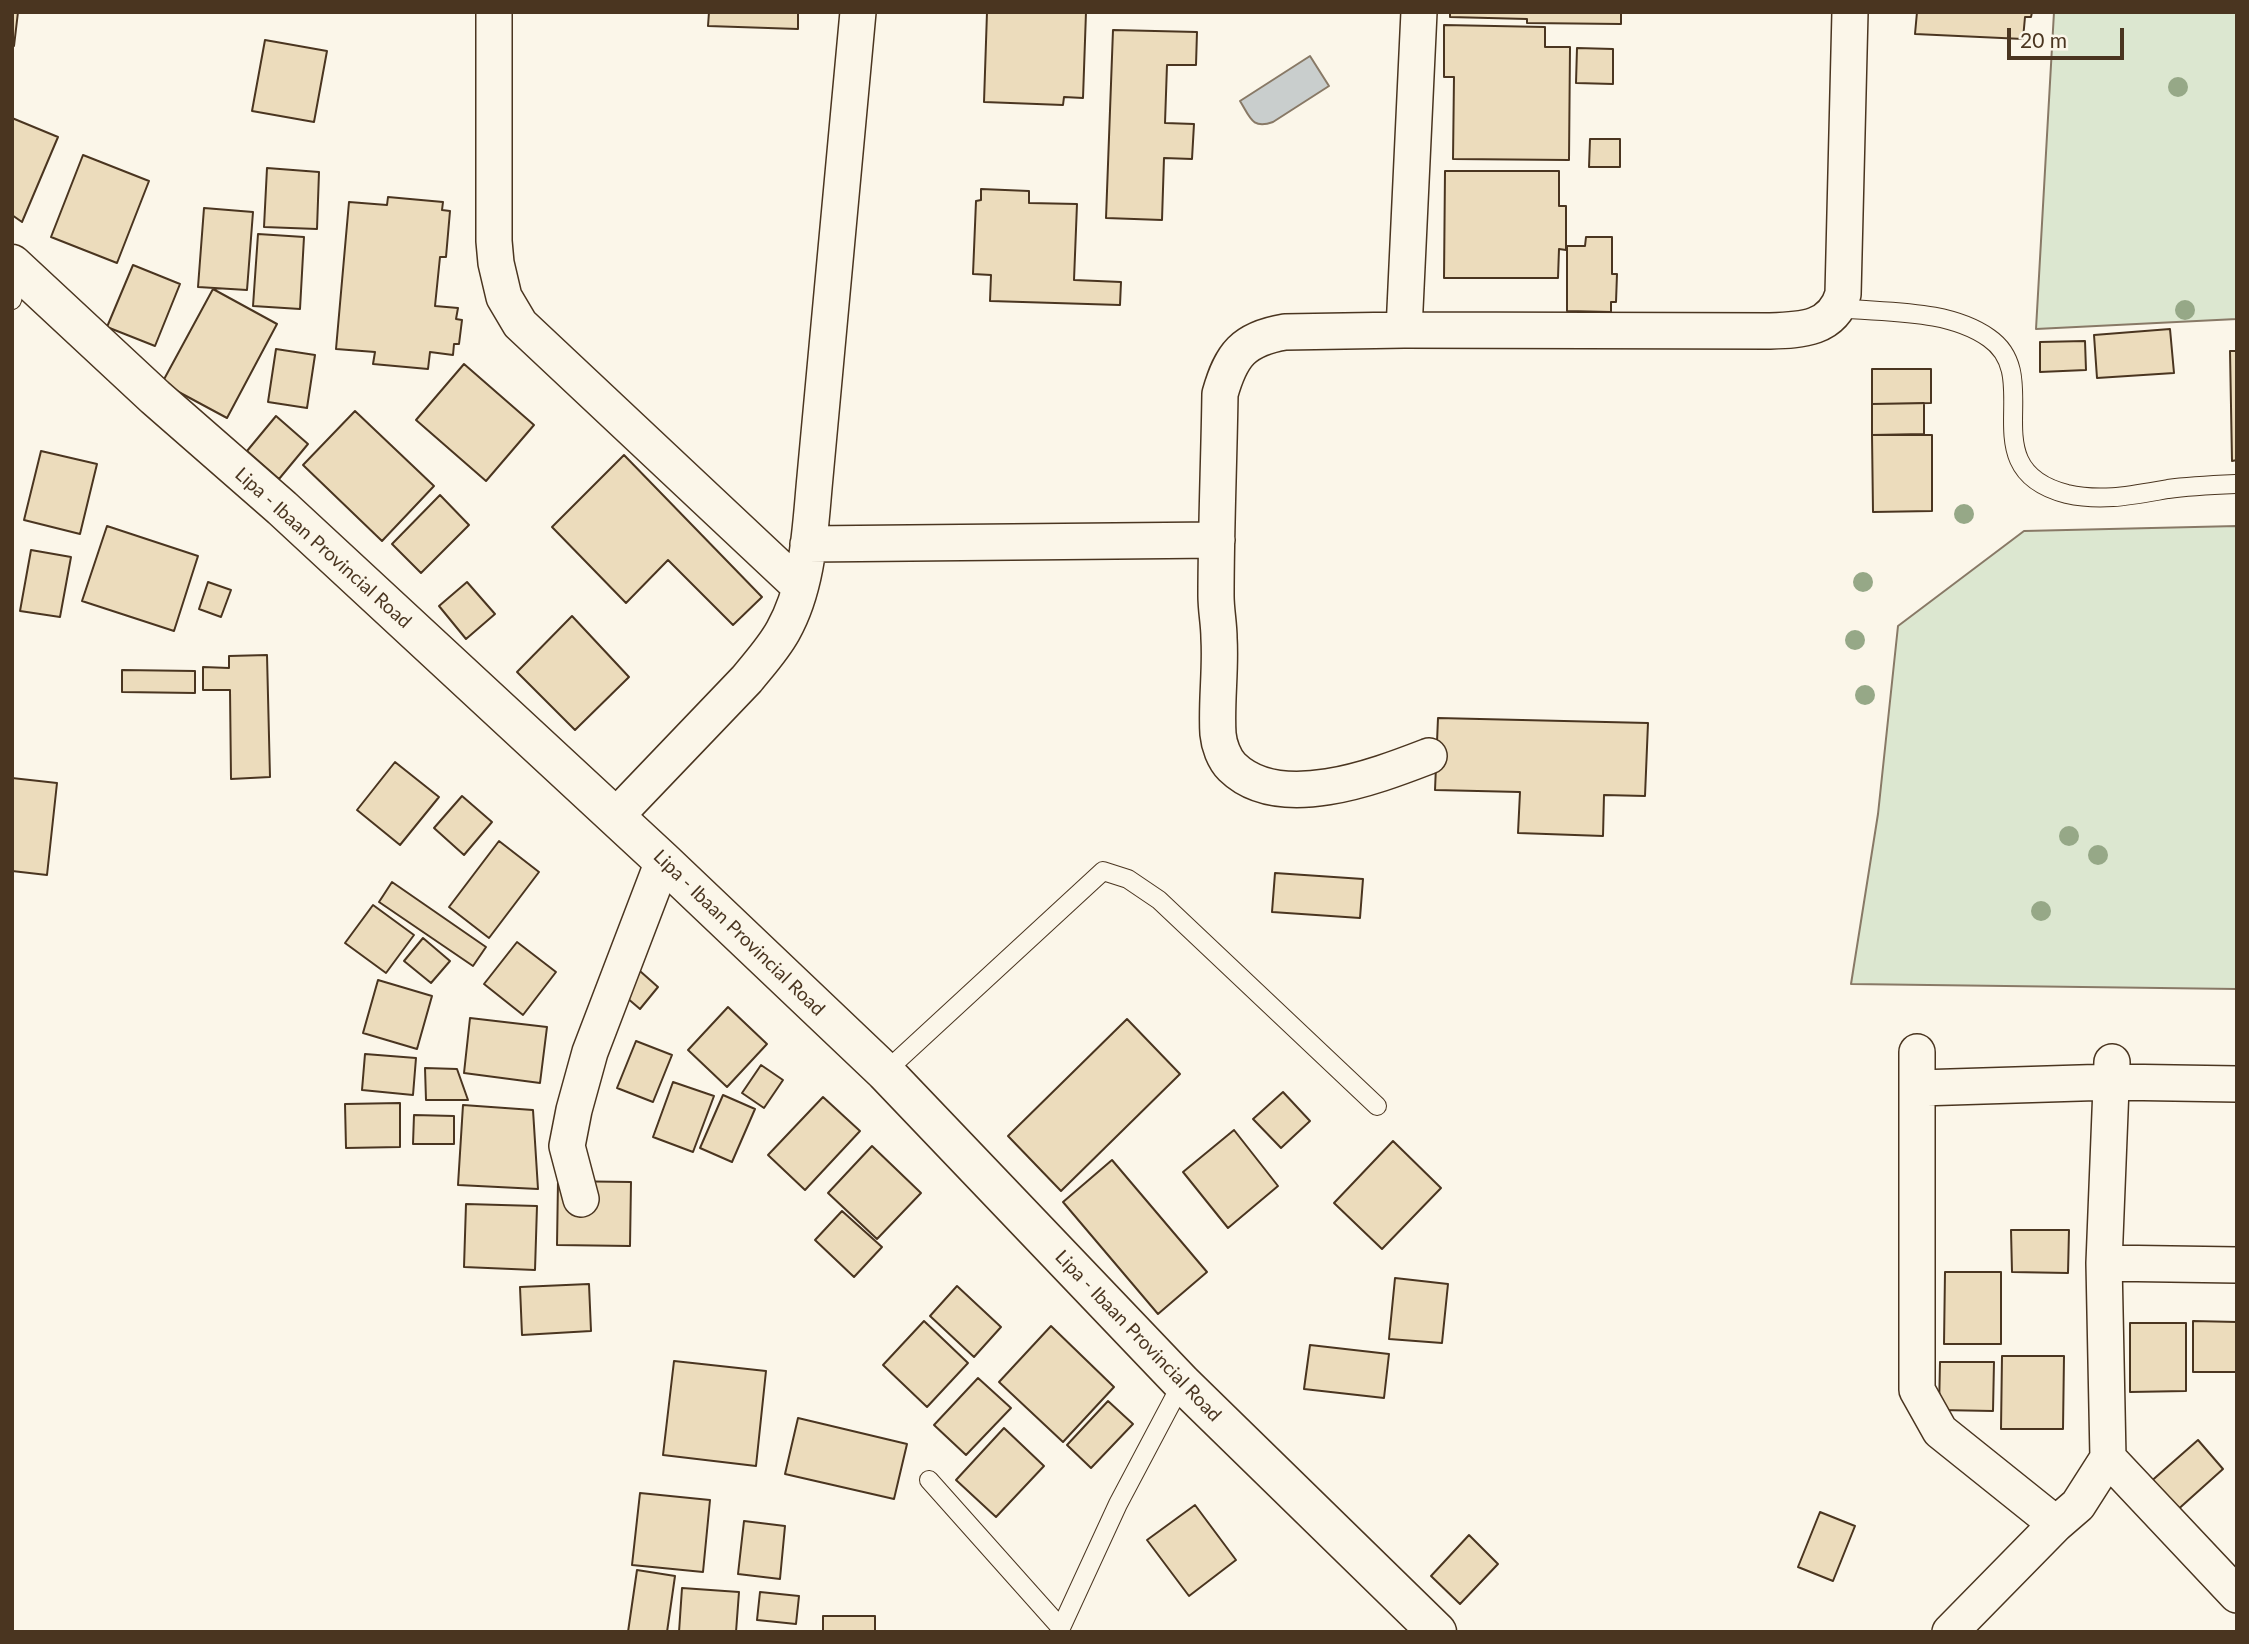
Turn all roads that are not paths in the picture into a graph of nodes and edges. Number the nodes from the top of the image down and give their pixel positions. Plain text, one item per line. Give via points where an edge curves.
1 (494, 12) edge
2 (858, 12) edge
3 (1419, 12) edge
4 (1850, 12) edge
5 (14, 278) edge
6 (1839, 308) junction
7 (1404, 330) junction
8 (2237, 484) edge
9 (1217, 540) junction
10 (808, 544) junction
11 (800, 587) junction
12 (1429, 756) dead end
13 (615, 817) junction
14 (663, 861) junction
15 (1917, 1052) dead end
16 (884, 1072) junction
17 (2112, 1072) junction
18 (2237, 1084) edge
19 (1919, 1088) junction
20 (1377, 1106) dead end
21 (581, 1199) dead end
22 (2104, 1263) junction
23 (2237, 1265) edge
24 (1182, 1383) junction
25 (2108, 1458) junction
26 (929, 1480) dead end
27 (2056, 1524) junction
28 (2237, 1595) edge
29 (1060, 1630) edge
30 (1437, 1632) edge
31 (1950, 1632) edge

1 - 11 street via 494,241 499,281 512,312
2 - 10 street
3 - 7 street
4 - 6 street via 1845,273
5 - 13 main road, Lipa - Ibaan Provincial Road via 282,508
6 - 7 street via 1813,327 1770,331
6 - 8 lane via 1933,317 1966,325 1989,338 2005,352 2012,375 2014,444 2019,459 2033,479 2049,488 2101,499
7 - 9 street via 1285,332 1266,335 1236,355 1220,394
9 - 10 street
9 - 12 street via 1218,734 1232,767 1281,789 1330,788
10 - 11 street
11 - 13 street via 782,632 747,680
13 - 14 main road, Lipa - Ibaan Provincial Road
14 - 16 main road, Lipa - Ibaan Provincial Road
14 - 21 street via 590,1052 574,1110 567,1146
15 - 19 street
16 - 20 lane via 1103,871 1128,878 1159,900
16 - 24 main road, Lipa - Ibaan Provincial Road
17 - 18 street
17 - 19 street
17 - 22 street
19 - 27 street via 1917,1390 1940,1431
22 - 23 street
22 - 25 street
24 - 29 lane via 1118,1504
24 - 30 main road, Lipa - Ibaan Provincial Road
25 - 27 street via 2078,1505
25 - 28 street
26 - 29 lane
27 - 31 street

